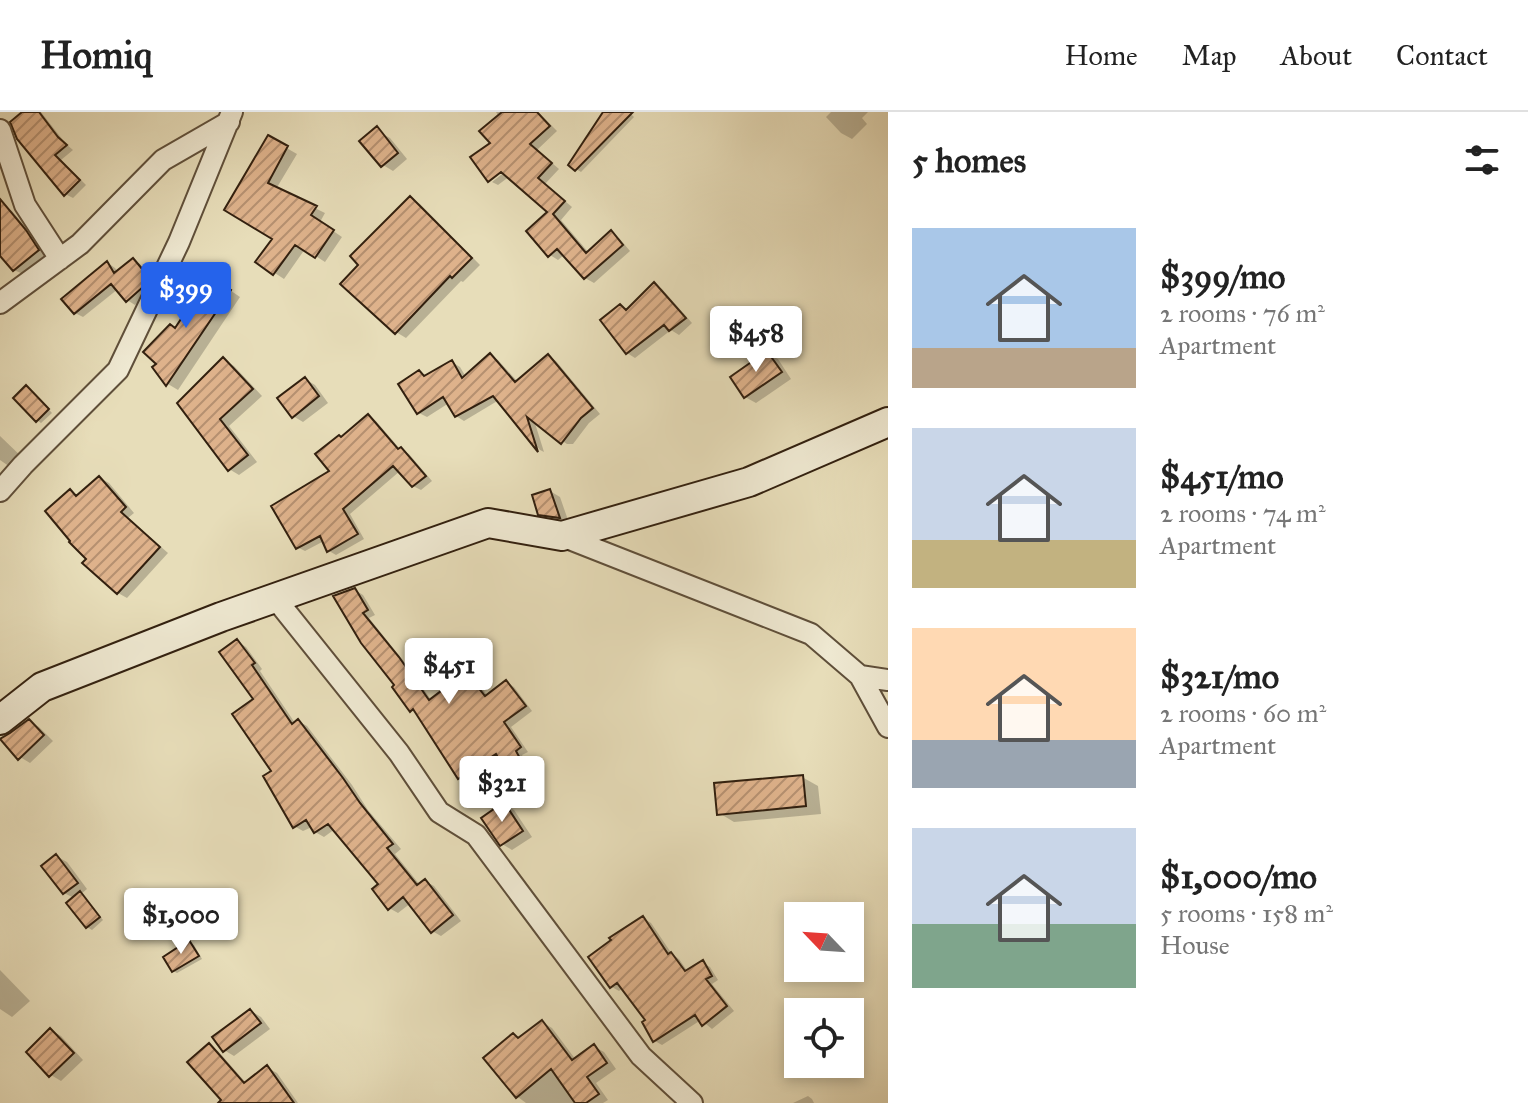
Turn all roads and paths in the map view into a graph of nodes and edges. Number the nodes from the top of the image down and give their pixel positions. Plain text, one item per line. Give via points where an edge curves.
1 (230, 117) edge
2 (0, 130) edge
3 (60, 259) junction
4 (0, 303) edge
5 (888, 422) edge
6 (1, 489) edge
7 (562, 536) junction
8 (275, 598) junction
9 (860, 676) junction
10 (888, 680) edge
11 (0, 720) edge
12 (888, 727) edge
13 (692, 1103) edge

1 - 3 street via 163,160
1 - 6 street via 118,370
2 - 3 street via 25,205
3 - 4 street
5 - 7 street via 749,482
7 - 8 street via 488,523
7 - 9 street via 811,634
8 - 11 street via 42,687
8 - 13 street via 399,753 439,812 476,835 641,1056
9 - 10 street
9 - 12 street

